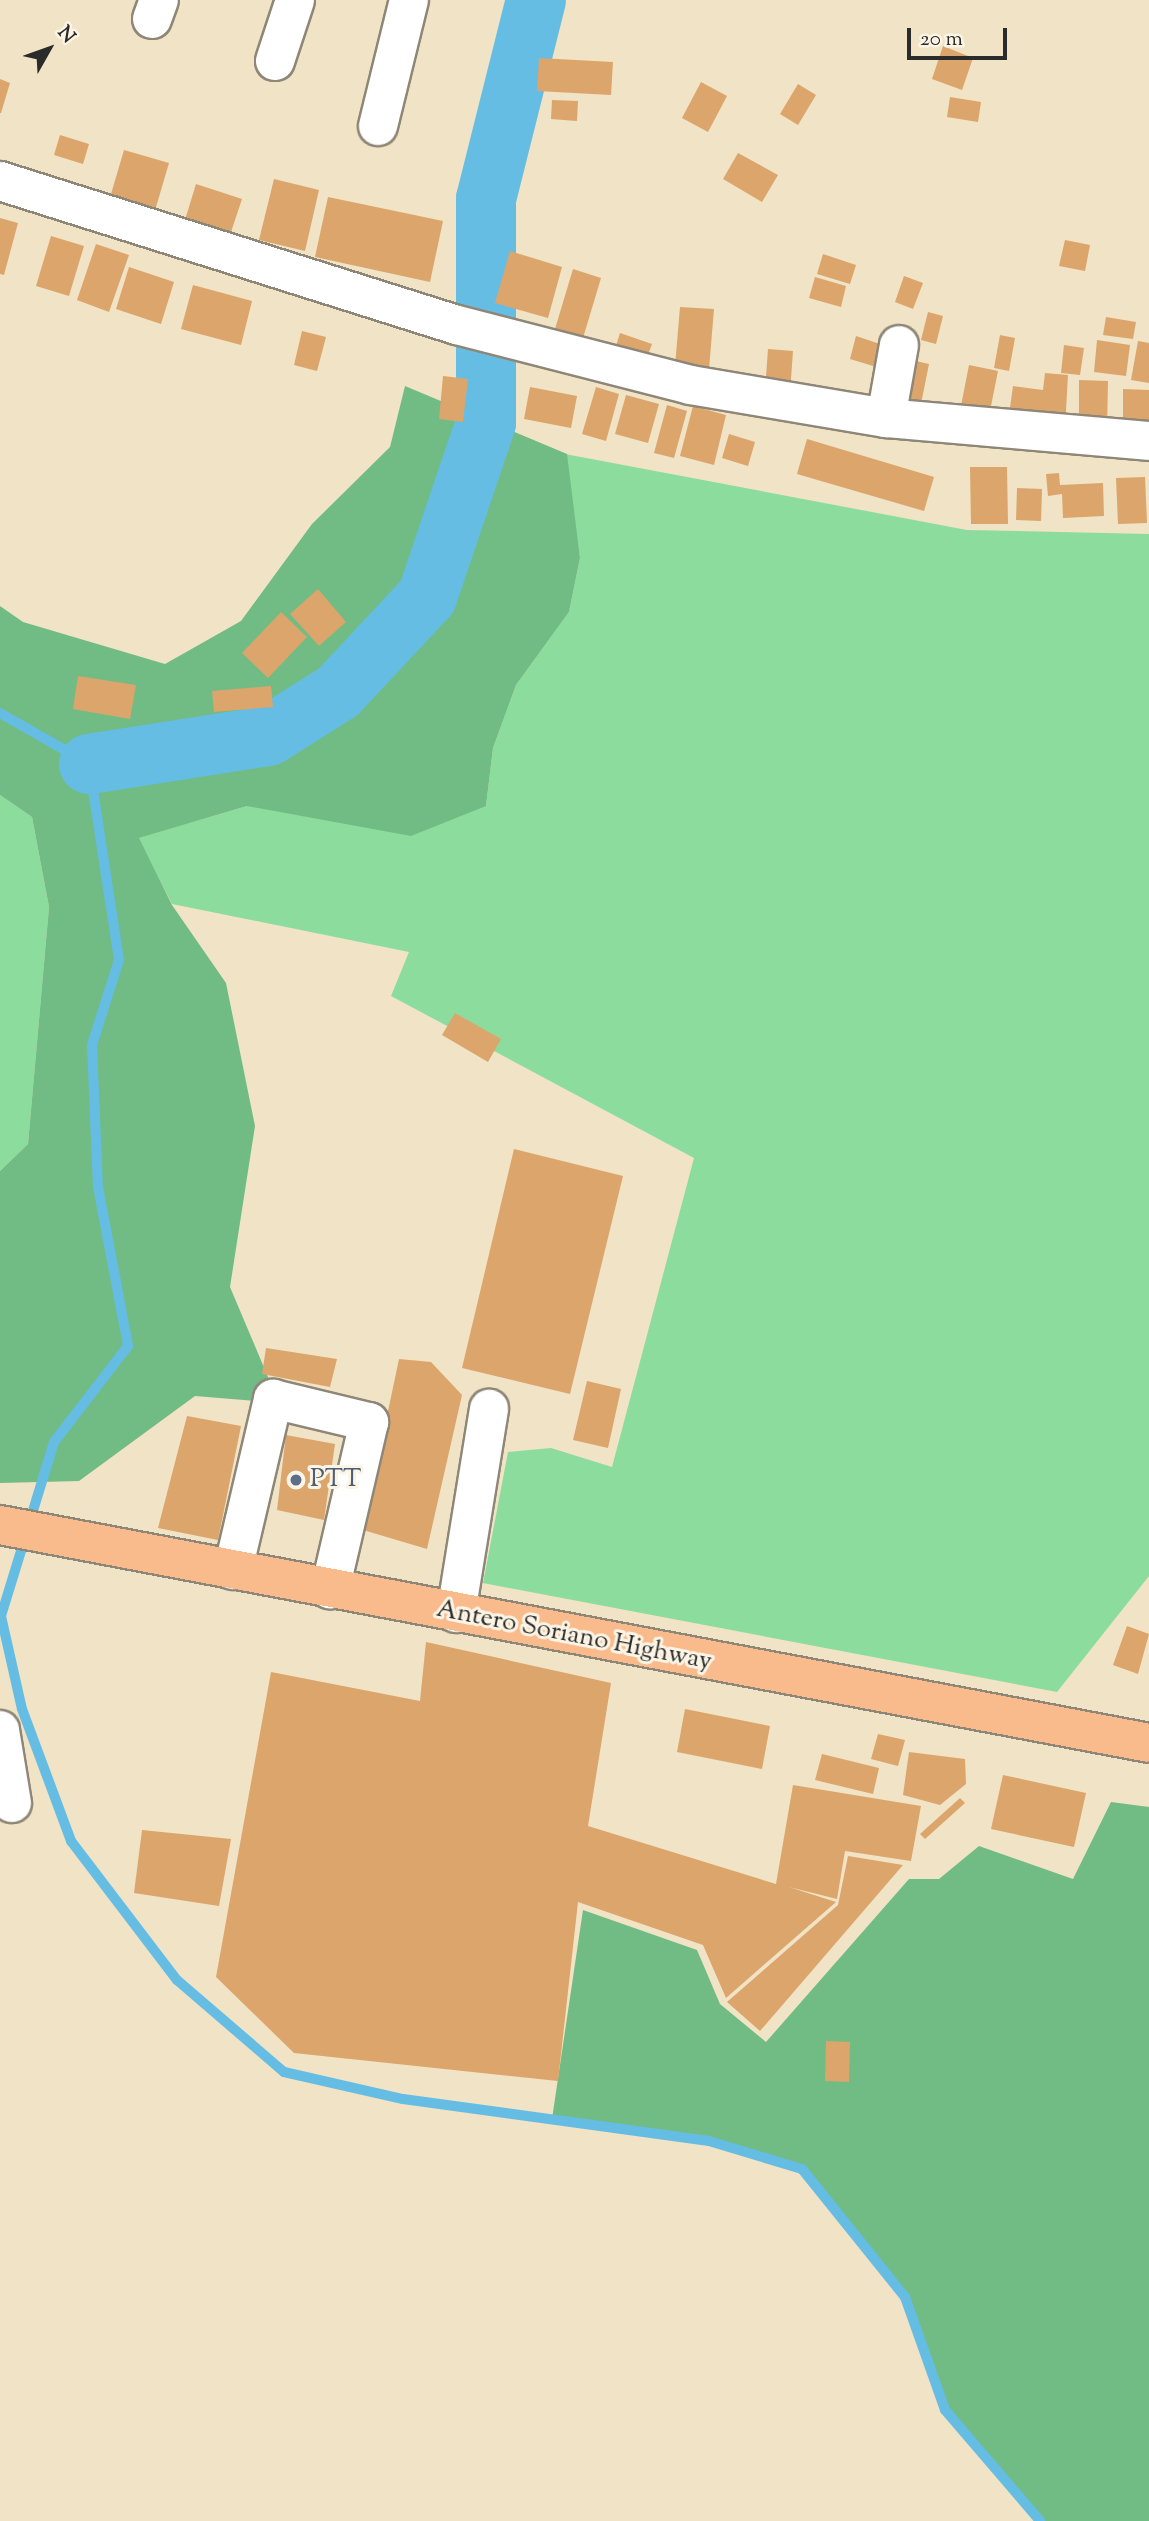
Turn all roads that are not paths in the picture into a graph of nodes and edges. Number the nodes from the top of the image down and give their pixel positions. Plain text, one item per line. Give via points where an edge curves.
1 (295, 0) edge
2 (409, 0) edge
3 (275, 61) dead end
4 (378, 126) dead end
5 (0, 181) edge
6 (900, 345) dead end
7 (886, 418) junction
8 (1149, 441) edge
9 (489, 1409) dead end
10 (1, 1525) edge
11 (233, 1570) junction
12 (330, 1590) junction
13 (456, 1613) junction
14 (0, 1730) edge
15 (1149, 1743) edge
16 (12, 1803) dead end

1 - 3 street
2 - 4 street
5 - 7 street via 457,325 690,385
6 - 7 street
7 - 8 street
9 - 13 street
10 - 11 main road, Antero Soriano Highway
11 - 12 main road, Antero Soriano Highway
11 - 12 street via 273,1399 369,1422
12 - 13 main road, Antero Soriano Highway
13 - 15 main road, Antero Soriano Highway
14 - 16 street

